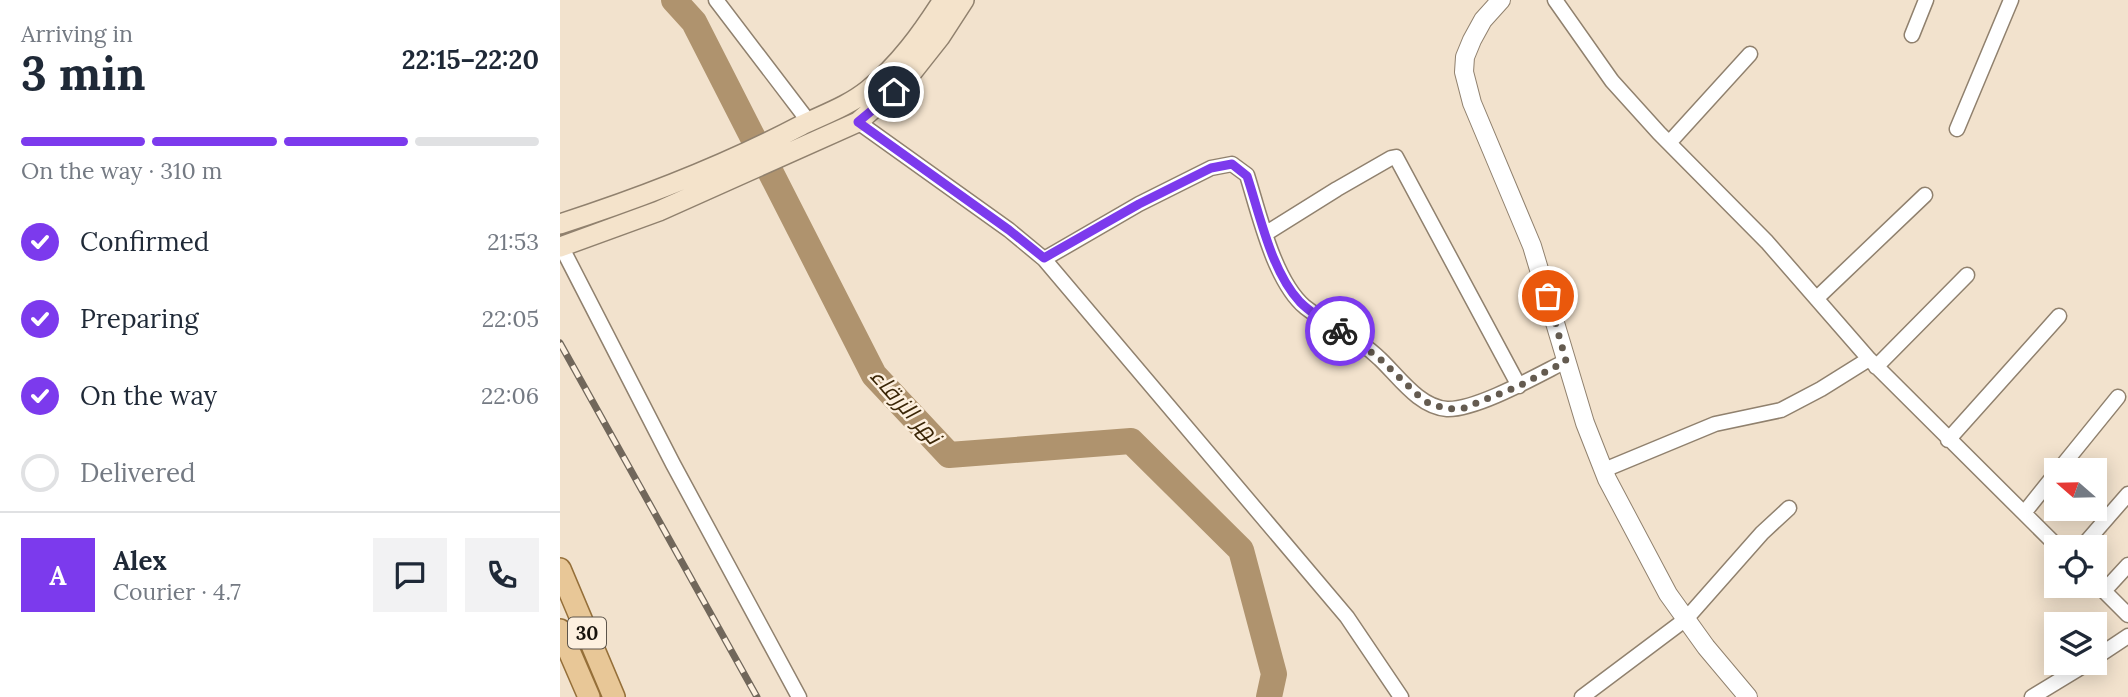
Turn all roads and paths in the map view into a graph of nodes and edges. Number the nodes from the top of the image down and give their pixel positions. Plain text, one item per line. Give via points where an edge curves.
1 (716, 0) edge
2 (943, 0) edge
3 (964, 0) edge
4 (1501, 0) edge
5 (1556, 0) edge
6 (1926, 0) edge
7 (2011, 0) edge
8 (1912, 36) dead end
9 (1750, 54) dead end
10 (809, 122) junction
11 (858, 122) junction
12 (1957, 129) dead end
13 (1669, 144) junction
14 (775, 150) junction
15 (729, 171) junction
16 (1925, 195) dead end
17 (560, 224) edge
18 (1265, 234) junction
19 (560, 246) edge
20 (1044, 258) junction
21 (1967, 275) dead end
22 (1816, 299) junction
23 (2059, 316) dead end
24 (1566, 361) junction
25 (1872, 363) junction
26 (1519, 386) junction
27 (2118, 397) dead end
28 (1948, 440) junction
29 (2068, 458) edge
30 (1604, 470) junction
31 (2044, 488) edge
32 (2128, 494) edge
33 (1789, 508) dead end
34 (2024, 513) junction
35 (2046, 535) edge
36 (2092, 535) edge
37 (2128, 565) edge
38 (560, 569) edge
39 (2107, 581) edge
40 (2107, 595) edge
41 (2128, 615) edge
42 (1686, 619) junction
43 (560, 631) edge
44 (2128, 636) edge
45 (2107, 651) edge
46 (2068, 675) edge
47 (589, 697) edge
48 (614, 697) edge
49 (799, 697) edge
50 (1401, 697) edge
51 (1582, 697) edge
52 (1748, 697) edge
53 (2032, 697) edge

1 - 10 street
2 - 10 main road via 893,68 853,101
3 - 11 main road via 906,80
4 - 24 street via 1472,40 1464,72 1472,103 1532,246
5 - 13 street via 1612,80
6 - 8 street
7 - 12 street
9 - 13 street
10 - 14 main road
11 - 14 main road
11 - 20 street
13 - 22 street via 1752,226
14 - 15 main road
15 - 17 main road
15 - 19 main road via 659,211
16 - 22 street
18 - 20 street via 1247,176 1227,164 1139,204
18 - 26 street via 1280,270 1302,304 1361,343 1430,404 1464,408
18 - 26 street via 1396,157
19 - 49 street
20 - 50 street via 1347,617
21 - 25 street
22 - 25 street
23 - 28 street
24 - 26 street
24 - 30 street
25 - 28 street
25 - 30 street via 1781,410 1715,424
27 - 29 street
28 - 34 street
30 - 42 street via 1641,546
31 - 34 street
32 - 36 street
33 - 42 street
34 - 35 street
37 - 39 street
38 - 48 main road, 30
40 - 41 street
42 - 51 street
42 - 52 street
43 - 47 main road, 30
44 - 45 street
46 - 53 street

